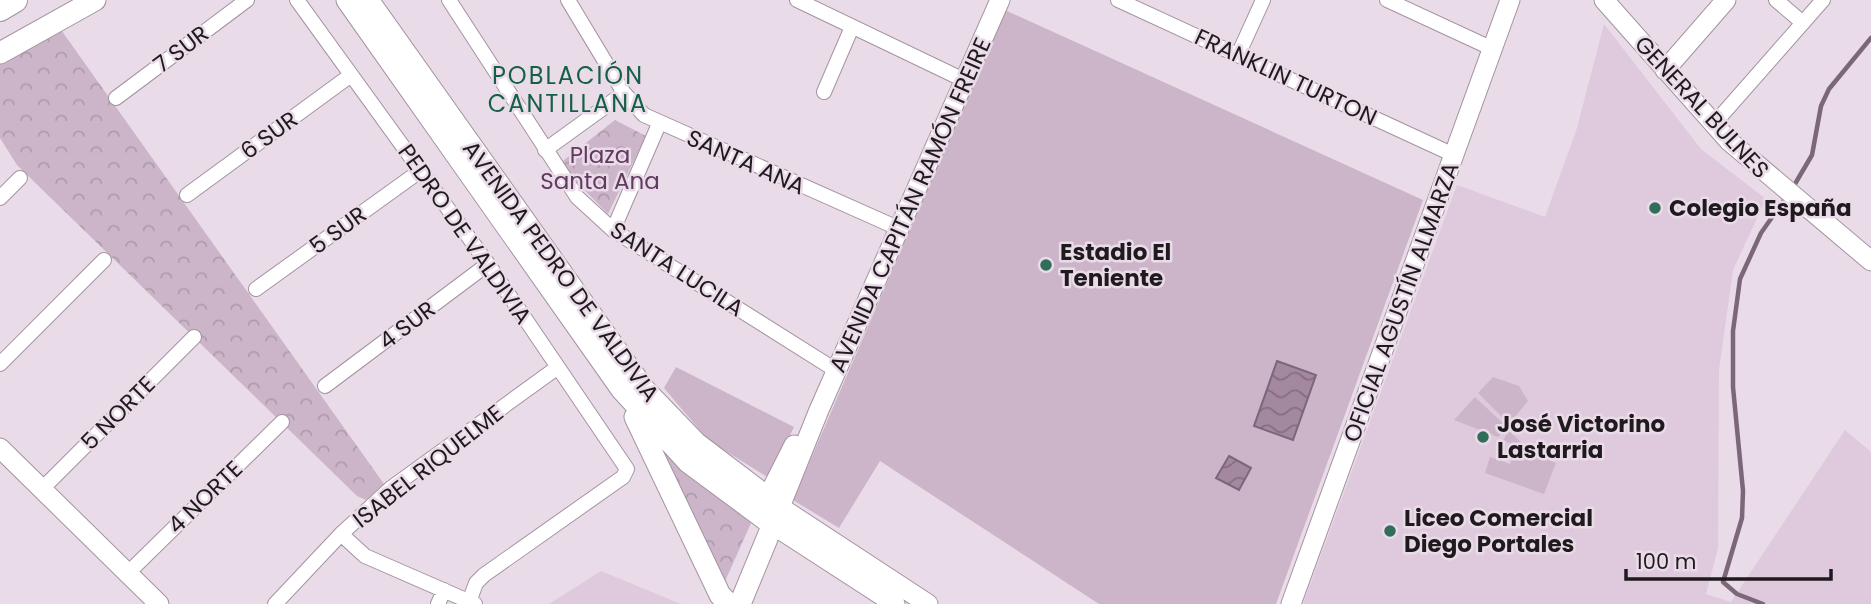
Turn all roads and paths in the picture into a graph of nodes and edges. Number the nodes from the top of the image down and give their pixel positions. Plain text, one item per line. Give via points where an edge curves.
1 (15, 0) edge
2 (95, 0) edge
3 (247, 0) edge
4 (297, 0) edge
5 (331, 0) edge
6 (347, 0) edge
7 (368, 0) edge
8 (449, 0) edge
9 (568, 0) edge
10 (797, 0) edge
11 (1000, 0) edge
12 (1118, 0) edge
13 (1264, 0) edge
14 (1387, 0) edge
15 (1510, 0) edge
16 (1604, 0) edge
17 (1726, 0) edge
18 (1776, 0) edge
19 (1823, 0) edge
20 (1403, 3) edge
21 (0, 9) edge
22 (1803, 23) junction
23 (852, 27) junction
24 (1493, 49) junction
25 (0, 53) edge
26 (1238, 55) junction
27 (393, 65) junction
28 (1665, 70) junction
29 (351, 75) junction
30 (966, 81) junction
31 (824, 92) dead end
32 (624, 93) junction
33 (116, 98) dead end
34 (659, 124) junction
35 (1713, 125) junction
36 (545, 150) junction
37 (1454, 155) junction
38 (420, 171) junction
39 (20, 178) dead end
40 (187, 195) dead end
41 (0, 198) edge
42 (900, 229) junction
43 (613, 230) junction
44 (104, 260) dead end
45 (1871, 261) edge
46 (488, 264) junction
47 (256, 289) dead end
48 (194, 337) dead end
49 (0, 364) edge
50 (558, 367) junction
51 (837, 371) junction
52 (325, 386) dead end
53 (622, 390) junction
54 (282, 422) dead end
55 (0, 448) edge
56 (42, 489) junction
57 (770, 511) junction
58 (341, 534) junction
59 (128, 573) junction
60 (441, 597) edge
61 (472, 603) edge
62 (159, 604) edge
63 (275, 604) edge
64 (730, 604) edge
65 (895, 604) edge
66 (928, 604) edge
67 (1291, 604) edge

1 - 21 highway
2 - 25 main road
3 - 33 street, 7 SUR
4 - 29 street, PEDRO DE VALDIVIA
5 - 27 main road
6 - 27 main road, AVENIDA PEDRO DE VALDIVIA
7 - 57 main road, AVENIDA PEDRO DE VALDIVIA via 644,389
8 - 36 street, SANTA LUCILA
9 - 32 street, SANTA ANA
10 - 23 street
11 - 30 street, AVENIDA CAPITÁN RAMÓN FREIRE
12 - 26 street, FRANKLIN TURTON
13 - 26 street
14 - 20 street
15 - 24 street, OFICIAL AGUSTÍN ALMARZA
16 - 28 street, GENERAL BULNES
17 - 28 street
18 - 22 street
19 - 22 street
20 - 24 street
22 - 35 street
23 - 30 street
23 - 31 street
24 - 37 street, OFICIAL AGUSTÍN ALMARZA
26 - 37 street, FRANKLIN TURTON
27 - 53 main road, AVENIDA PEDRO DE VALDIVIA
28 - 35 street, GENERAL BULNES
29 - 38 street, PEDRO DE VALDIVIA
29 - 40 street, 6 SUR
30 - 42 street, AVENIDA CAPITÁN RAMÓN FREIRE
32 - 34 street, SANTA ANA
32 - 36 street
34 - 42 street, SANTA ANA
34 - 43 street
35 - 45 street, GENERAL BULNES
36 - 43 street, SANTA LUCILA via 577,197
37 - 67 street, OFICIAL AGUSTÍN ALMARZA
38 - 46 street, PEDRO DE VALDIVIA
38 - 47 street, 5 SUR
39 - 41 street
42 - 51 street, AVENIDA CAPITÁN RAMÓN FREIRE
43 - 51 street, SANTA LUCILA
44 - 49 street
46 - 50 street, PEDRO DE VALDIVIA
46 - 52 street, 4 SUR
48 - 56 street, 5 NORTE
50 - 58 street, ISABEL RIQUELME via 391,488
50 - 61 street, PEDRO DE VALDIVIA via 626,472 484,575 476,583
51 - 57 street, AVENIDA CAPITÁN RAMÓN FREIRE
53 - 57 main road, AVENIDA PEDRO DE VALDIVIA via 688,462
53 - 64 main road, AVENIDA PEDRO DE VALDIVIA
54 - 59 street, 4 NORTE
55 - 56 street
56 - 59 street
57 - 64 main road, AVENIDA CAPITÁN RAMÓN FREIRE
57 - 65 street, AVENIDA PEDRO DE VALDIVIA
57 - 66 street, AVENIDA PEDRO DE VALDIVIA
58 - 60 street via 365,556
58 - 63 street, ISABEL RIQUELME
59 - 62 street
60 - 61 street

